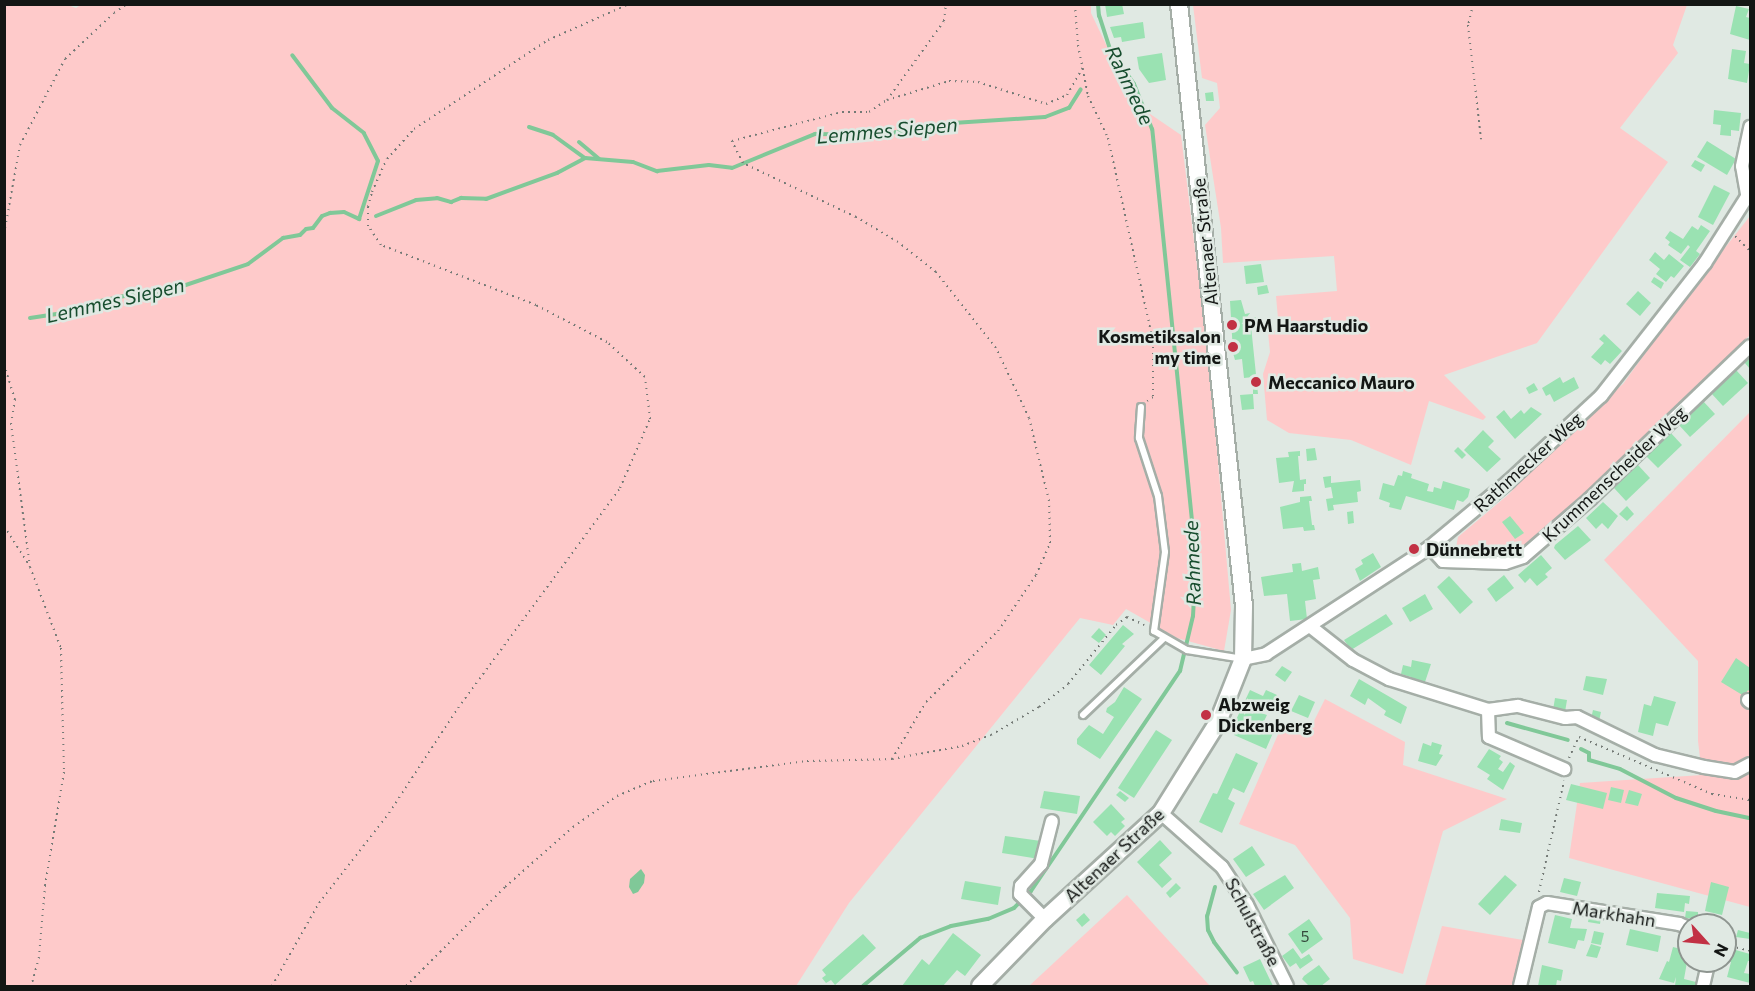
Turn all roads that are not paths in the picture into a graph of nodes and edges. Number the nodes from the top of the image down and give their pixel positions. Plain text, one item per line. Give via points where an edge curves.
1 (1179, 4) edge
2 (1750, 127) edge
3 (1749, 193) edge
4 (1750, 346) edge
5 (1141, 407) road end
6 (1430, 547) junction
7 (1311, 627) junction
8 (1164, 638) junction
9 (1244, 659) junction
10 (1488, 710) junction
11 (1083, 715) dead end
12 (1750, 765) edge
13 (1564, 770) road end
14 (1161, 813) junction
15 (1052, 821) dead end
16 (1045, 920) junction
17 (1677, 924) edge
18 (980, 987) edge
19 (1287, 987) edge
20 (1520, 987) edge

1 - 9 main road, Altenaer Straße via 1244,606
2 - 3 street via 1742,166
3 - 6 street, Rathmecker Weg via 1705,263 1601,396
4 - 6 street, Krummenscheider Weg via 1590,500 1522,557 1505,563 1443,561
5 - 8 lane via 1139,438 1158,496 1165,552 1154,630
6 - 7 street, Rathmecker Weg
7 - 9 street, Rathmecker Weg via 1266,654
7 - 10 street via 1353,660 1389,679
8 - 9 lane via 1187,650
8 - 11 lane
9 - 14 main road, Altenaer Straße via 1218,722
10 - 12 street via 1518,705 1565,718 1577,717 1655,755 1704,768 1735,772
10 - 13 street via 1490,737
14 - 16 main road, Altenaer Straße
14 - 19 street, Schulstraße via 1222,867 1247,905
15 - 16 street via 1041,864 1021,886 1024,899
16 - 18 main road, Altenaer Straße
17 - 20 street, Markhahn via 1547,903 1539,907

